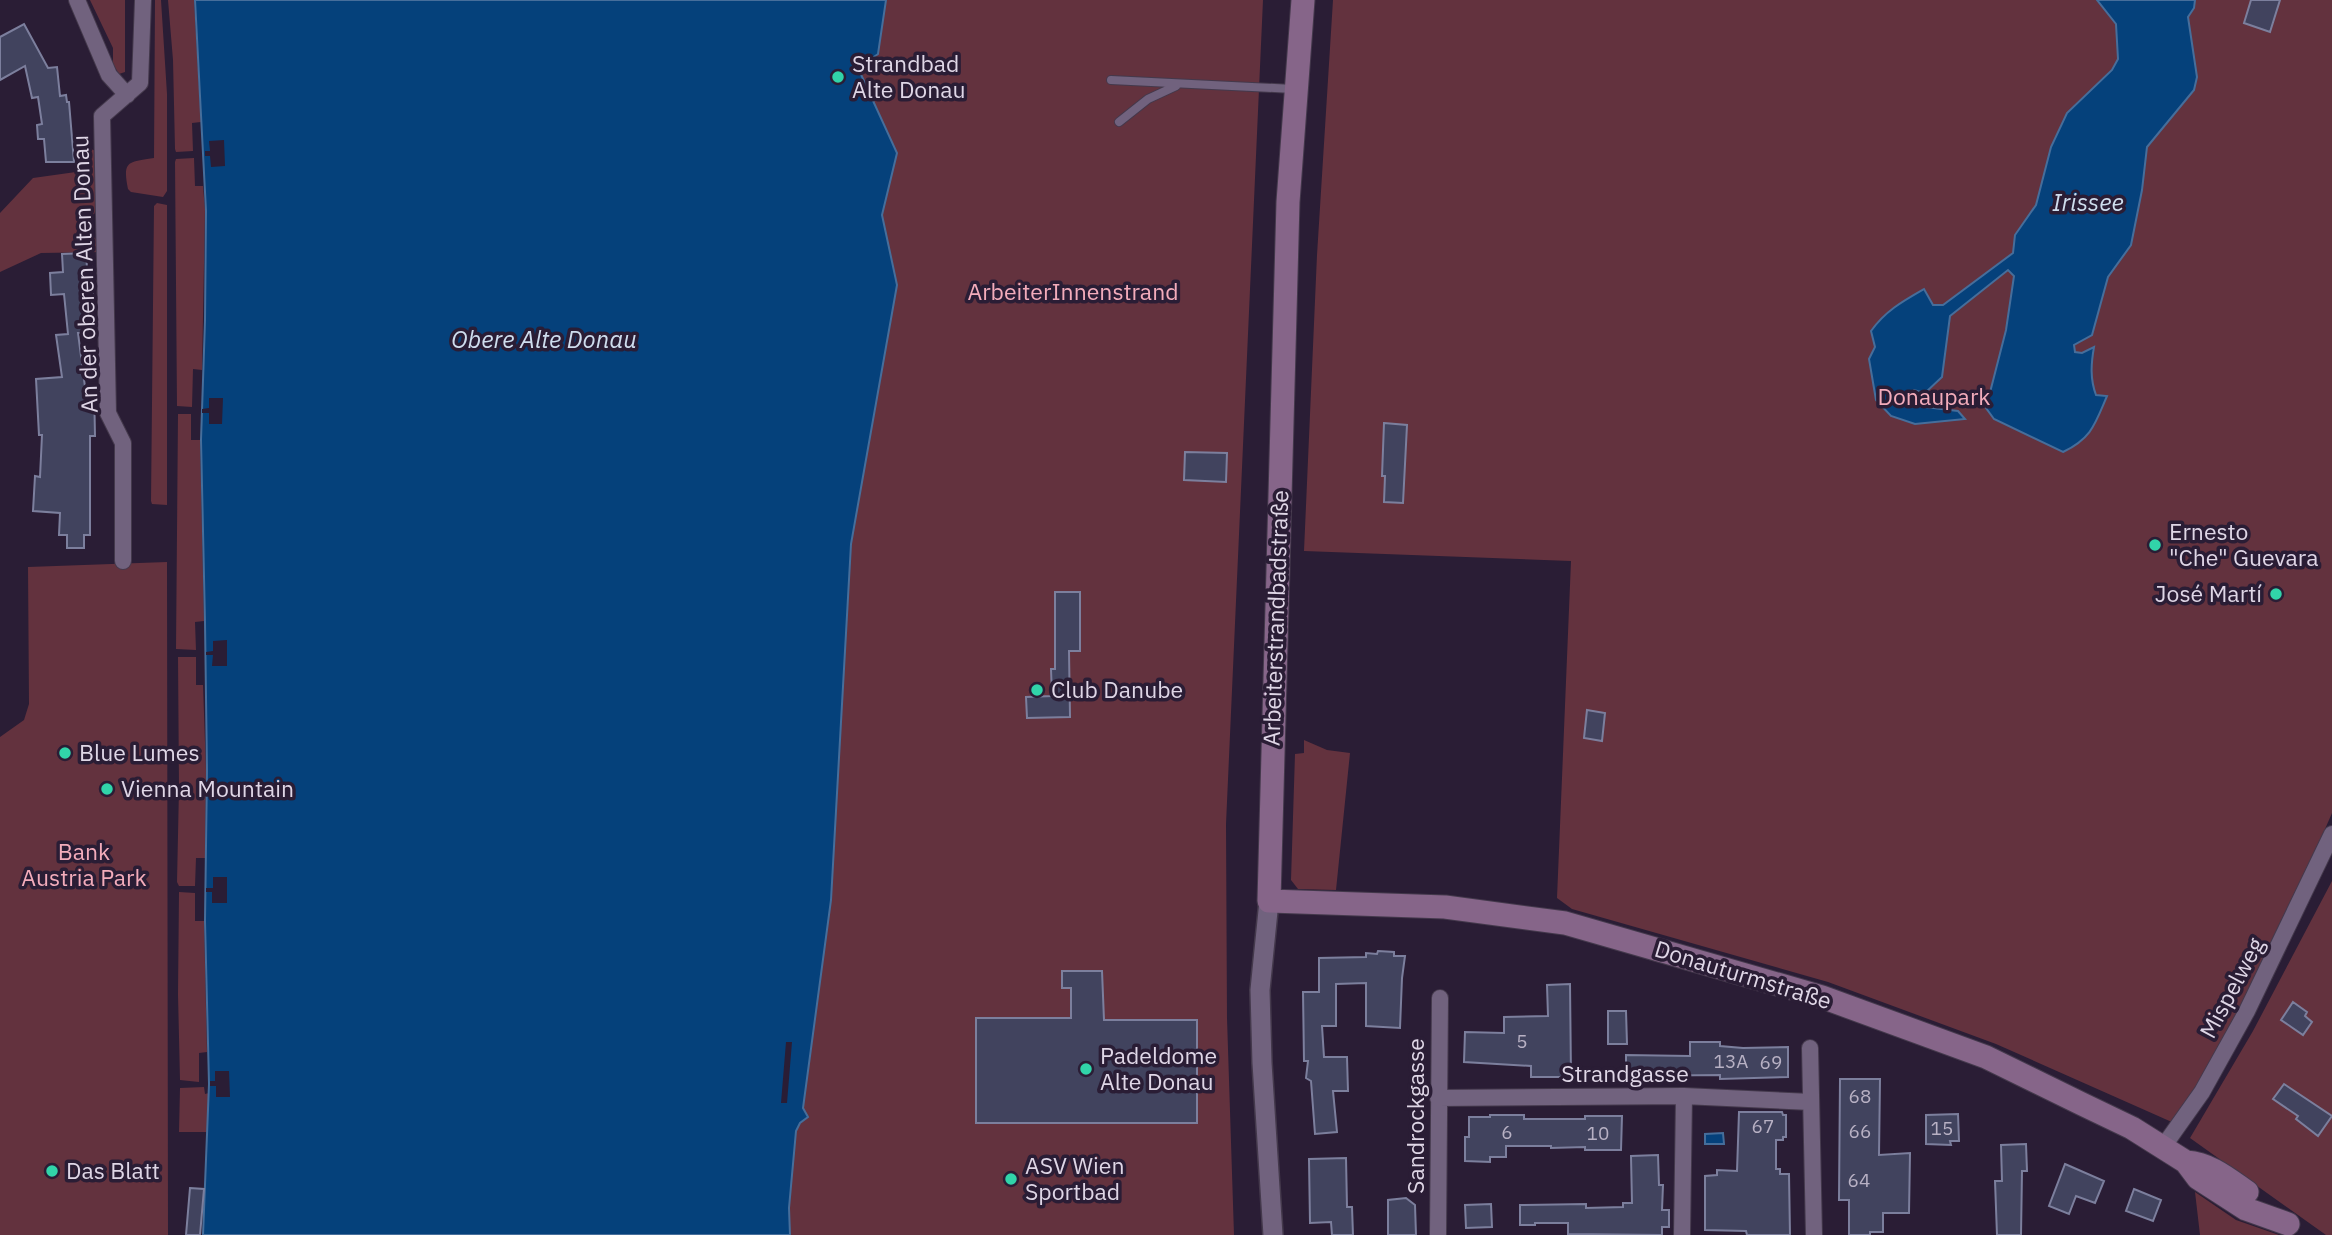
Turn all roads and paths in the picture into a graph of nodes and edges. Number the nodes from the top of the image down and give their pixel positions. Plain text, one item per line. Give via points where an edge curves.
1 (76, 0) edge
2 (143, 0) edge
3 (1303, 0) edge
4 (1111, 80) dead end
5 (1178, 84) junction
6 (1296, 89) junction
7 (127, 95) junction
8 (1119, 122) dead end
9 (123, 561) dead end
10 (2330, 839) edge
11 (1269, 901) junction
12 (1440, 998) dead end
13 (1810, 1048) dead end
14 (1684, 1096) junction
15 (1438, 1098) junction
16 (1811, 1102) junction
17 (2163, 1147) junction
18 (2295, 1230) edge
19 (1273, 1235) edge
20 (1438, 1235) edge
21 (1682, 1235) edge
22 (1814, 1235) edge

1 - 7 street via 109,75
2 - 7 street, An der oberen Alten Donau via 140,83
3 - 6 main road, Arbeiterstrandbadstraße
4 - 5 lane
5 - 6 lane
5 - 8 lane via 1148,99
6 - 11 main road, Arbeiterstrandbadstraße via 1287,216
7 - 9 street, An der oberen Alten Donau via 102,116 108,413 123,443
10 - 17 street, Mispelweg via 2247,1011 2202,1093
11 - 17 main road, Donauturmstraße via 1446,907 1565,923 1822,997 1986,1057
11 - 19 street, Arbeiterstrandbadstraße via 1260,990
12 - 15 street, Sandrockgasse
13 - 16 street
14 - 15 street, Strandgasse
14 - 16 street, Strandgasse
14 - 21 street
15 - 20 street, Sandrockgasse
16 - 22 street
17 - 18 main road, Donauturmstraße via 2186,1162 2217,1170

